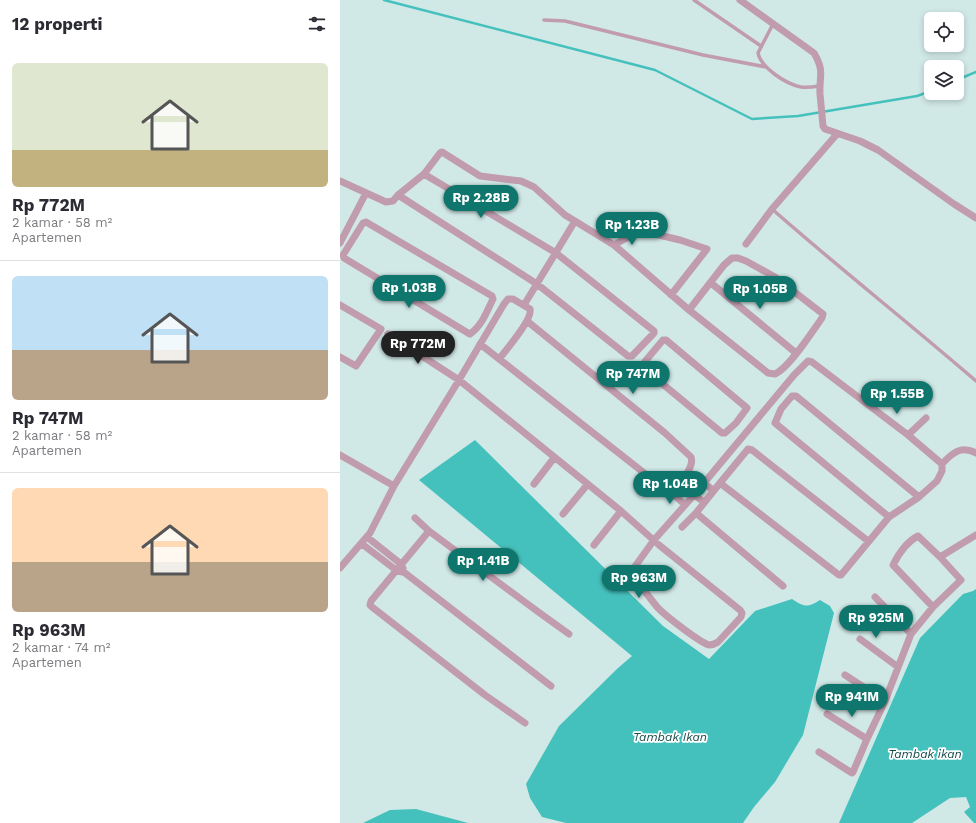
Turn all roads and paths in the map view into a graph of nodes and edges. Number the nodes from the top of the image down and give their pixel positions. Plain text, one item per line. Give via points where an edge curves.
1 (694, 0) edge
2 (740, 0) edge
3 (544, 20) dead end
4 (773, 24) junction
5 (761, 46) junction
6 (766, 67) junction
7 (820, 89) junction
8 (837, 134) junction
9 (424, 174) junction
10 (340, 180) edge
11 (366, 193) junction
12 (398, 195) junction
13 (772, 210) junction
14 (976, 218) edge
15 (575, 220) junction
16 (340, 242) edge
17 (746, 244) dead end
18 (614, 245) junction
19 (556, 253) junction
20 (712, 283) junction
21 (536, 284) junction
22 (672, 294) junction
23 (340, 305) edge
24 (524, 305) junction
25 (689, 310) junction
26 (482, 321) junction
27 (527, 321) junction
28 (491, 326) junction
29 (388, 334) dead end
30 (480, 344) junction
31 (796, 353) junction
32 (340, 357) edge
33 (499, 359) junction
34 (784, 367) junction
35 (794, 375) junction
36 (459, 380) junction
37 (976, 381) edge
38 (771, 402) junction
39 (781, 409) junction
40 (926, 418) dead end
41 (736, 423) junction
42 (745, 432) junction
43 (908, 435) junction
44 (976, 453) edge
45 (340, 455) edge
46 (554, 458) junction
47 (942, 464) junction
48 (689, 472) junction
49 (720, 482) junction
50 (679, 483) junction
51 (704, 483) junction
52 (534, 484) dead end
53 (587, 485) junction
54 (394, 486) junction
55 (669, 490) junction
56 (714, 490) junction
57 (694, 495) junction
58 (919, 497) junction
59 (704, 502) junction
60 (685, 505) junction
61 (621, 511) junction
62 (696, 513) junction
63 (563, 514) dead end
64 (888, 517) junction
65 (415, 518) dead end
66 (682, 527) dead end
67 (429, 531) junction
68 (976, 535) edge
69 (367, 537) junction
70 (654, 540) junction
71 (868, 541) junction
72 (362, 544) junction
73 (594, 545) dead end
74 (940, 557) junction
75 (399, 567) junction
76 (340, 568) edge
77 (783, 586) dead end
78 (875, 597) dead end
79 (933, 607) junction
80 (569, 634) dead end
81 (911, 634) junction
82 (860, 639) dead end
83 (898, 667) junction
84 (845, 675) dead end
85 (551, 686) dead end
86 (885, 701) junction
87 (827, 714) dead end
88 (525, 723) dead end
89 (867, 739) junction
90 (819, 752) dead end

1 - 5 lane
2 - 4 street
3 - 6 lane via 565,21 703,55
4 - 5 lane
4 - 7 street via 814,53 821,68
5 - 6 lane via 758,53
6 - 7 lane via 789,84
7 - 8 street via 823,126
8 - 13 street
8 - 14 street via 878,150
9 - 12 street
9 - 15 street via 440,153 444,153 480,176 527,183 565,215
9 - 19 street
10 - 11 street
11 - 12 street via 389,203
11 - 16 street
12 - 21 street
13 - 17 street
13 - 37 lane
15 - 18 street
15 - 19 street
18 - 22 street
18 - 22 street via 642,231 708,249
19 - 21 street
19 - 21 street via 654,332 632,356 628,356
20 - 25 street
20 - 31 street
20 - 31 street via 728,261 738,258 775,278 820,311 823,314 822,318
21 - 24 street
22 - 25 street
23 - 32 street via 381,329 358,364 354,365
24 - 27 street via 531,311
24 - 28 street via 508,299
25 - 34 street via 768,373 775,374
26 - 26 street via 493,299 492,296 366,222 363,223 343,255 344,258 470,334
26 - 28 street
27 - 33 street
27 - 48 street via 692,457
28 - 30 street
29 - 36 street
30 - 33 street
30 - 36 street
31 - 34 street
33 - 55 street
34 - 35 street
35 - 38 street
35 - 43 street via 808,361 812,362
36 - 46 street
36 - 54 street
38 - 39 street
38 - 42 street
39 - 58 street via 792,396 796,396
39 - 64 street via 775,423
40 - 43 street
41 - 41 street via 747,408 663,340 642,367 722,433
41 - 42 street
42 - 51 street
43 - 47 street
44 - 47 street via 958,450
45 - 54 street
46 - 52 street
46 - 53 street
47 - 58 street via 937,482
48 - 50 street
48 - 51 street
49 - 56 street
49 - 71 street via 748,449 752,450
49 - 71 street via 839,575 843,574
50 - 55 street
50 - 57 street
51 - 56 street
51 - 57 street
53 - 61 street
53 - 63 street
54 - 69 street
55 - 60 street
56 - 59 street
57 - 59 street
57 - 60 street
58 - 64 street
59 - 62 street
60 - 70 street
61 - 70 street
61 - 73 street
62 - 66 street
62 - 77 street
64 - 71 street
65 - 67 street
67 - 75 street
67 - 80 street
68 - 74 street
69 - 72 street
69 - 75 street
70 - 70 street via 631,574 672,621 703,642 718,642 742,613
72 - 75 street
72 - 76 street
74 - 79 street via 961,580
74 - 79 street via 917,536 903,548 893,565
75 - 85 street
75 - 88 street via 371,601 372,608
78 - 81 street
79 - 81 street
81 - 83 street
82 - 83 street
83 - 86 street
84 - 86 street
86 - 89 street
87 - 89 street
89 - 90 street via 852,772

